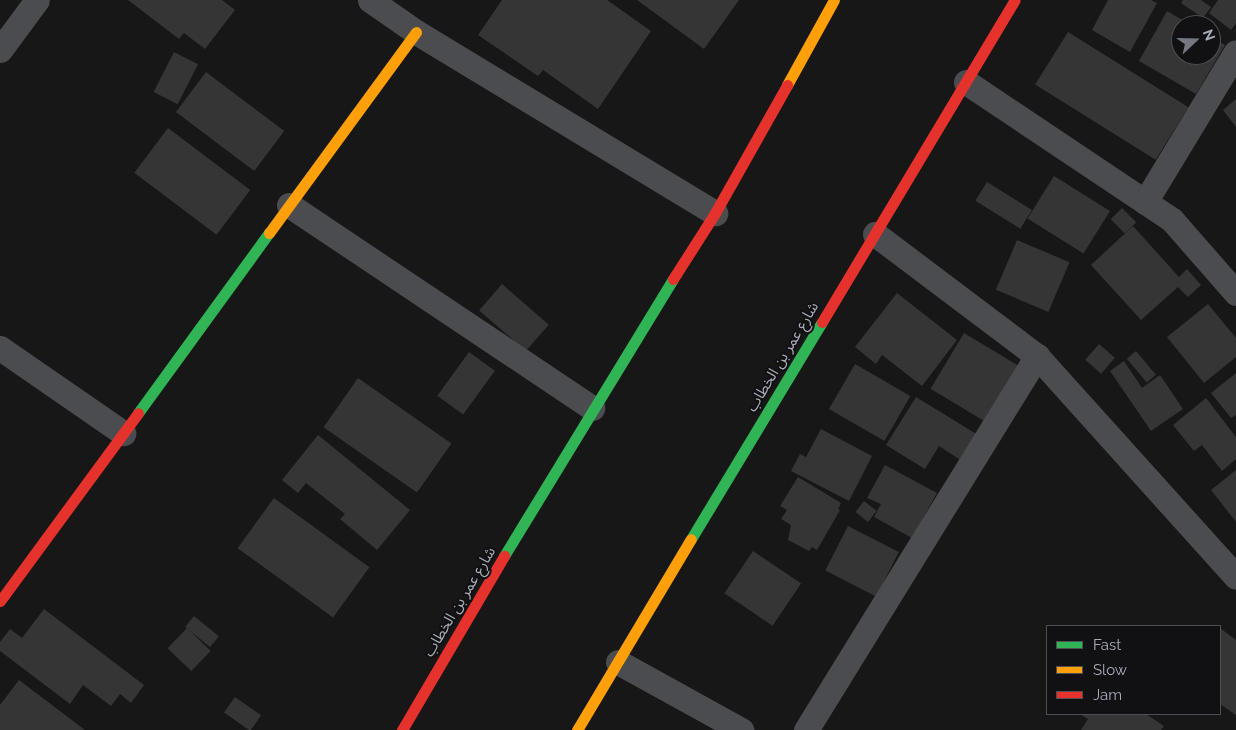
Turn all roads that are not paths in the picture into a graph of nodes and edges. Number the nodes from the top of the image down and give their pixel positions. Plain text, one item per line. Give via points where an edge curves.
1 (37, 0) edge
2 (370, 0) edge
3 (834, 0) edge
4 (1015, 0) edge
5 (416, 32) junction
6 (0, 50) edge
7 (1236, 52) edge
8 (966, 82) junction
9 (1145, 202) junction
10 (289, 204) junction
11 (715, 213) junction
12 (875, 234) junction
13 (1236, 293) edge
14 (0, 348) edge
15 (1037, 356) junction
16 (592, 408) junction
17 (123, 433) junction
18 (1236, 577) edge
19 (0, 601) edge
20 (618, 662) junction
21 (402, 730) edge
22 (577, 730) edge
23 (741, 730) edge
24 (806, 730) edge

1 - 6 street
2 - 5 street
3 - 11 main road, شارع عمر بن الخطاب
4 - 8 main road, شارع عمر بن الخطاب
5 - 10 main road
5 - 11 street
7 - 9 street
8 - 9 street
8 - 12 main road, شارع عمر بن الخطاب
9 - 13 street via 1172,220
10 - 16 street
10 - 17 main road
11 - 16 main road, شارع عمر بن الخطاب
12 - 15 street
12 - 20 main road, شارع عمر بن الخطاب
14 - 17 street
15 - 18 street
15 - 24 street
16 - 21 main road, شارع عمر بن الخطاب
17 - 19 main road
20 - 22 main road, شارع عمر بن الخطاب
20 - 23 street

